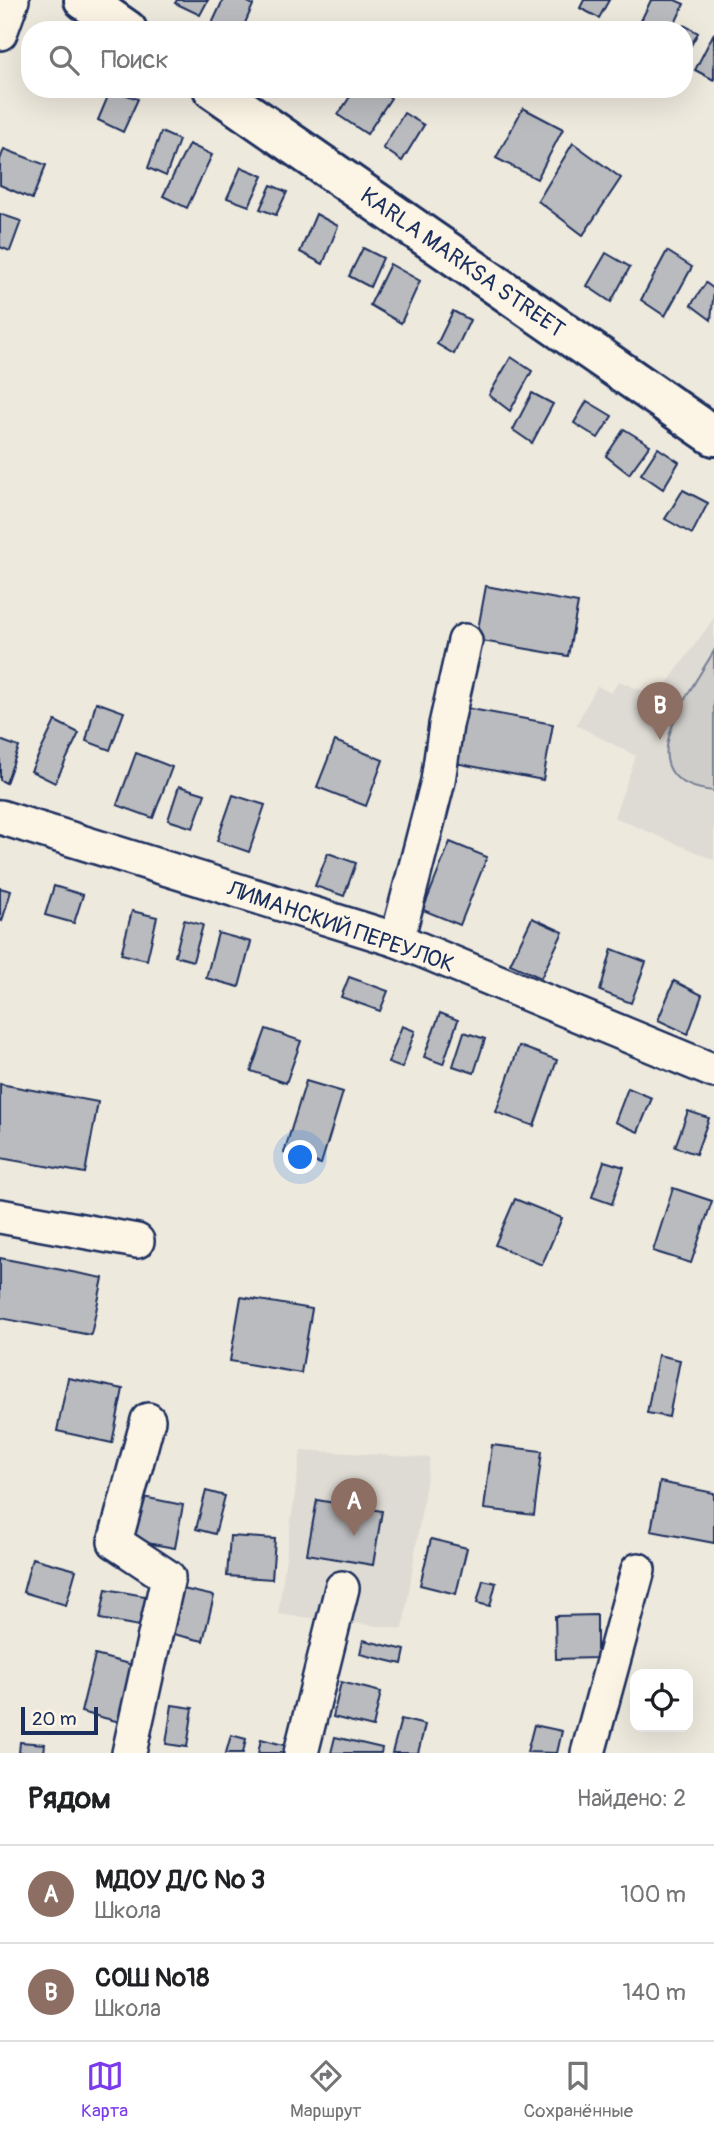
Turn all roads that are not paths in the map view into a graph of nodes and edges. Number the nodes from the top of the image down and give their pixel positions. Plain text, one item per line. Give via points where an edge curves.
1 (12, 0) edge
2 (84, 0) edge
3 (114, 21) edge
4 (0, 33) edge
5 (226, 98) edge
6 (714, 436) edge
7 (465, 641) dead end
8 (0, 817) edge
9 (397, 940) junction
10 (714, 1071) edge
11 (0, 1216) edge
12 (137, 1241) dead end
13 (148, 1420) dead end
14 (638, 1570) dead end
15 (342, 1588) dead end
16 (129, 1753) edge
17 (301, 1753) edge
18 (588, 1753) edge

1 - 4 street
2 - 3 main road
5 - 6 main road, KARLA MARKSA STREET
7 - 9 street via 438,781
8 - 9 street, ЛИМАНСКИЙ ПЕРЕУЛОК
9 - 10 street, ЛИМАНСКИЙ ПЕРЕУЛОК
11 - 12 street
13 - 16 street via 115,1542 168,1577
14 - 18 street
15 - 17 street

